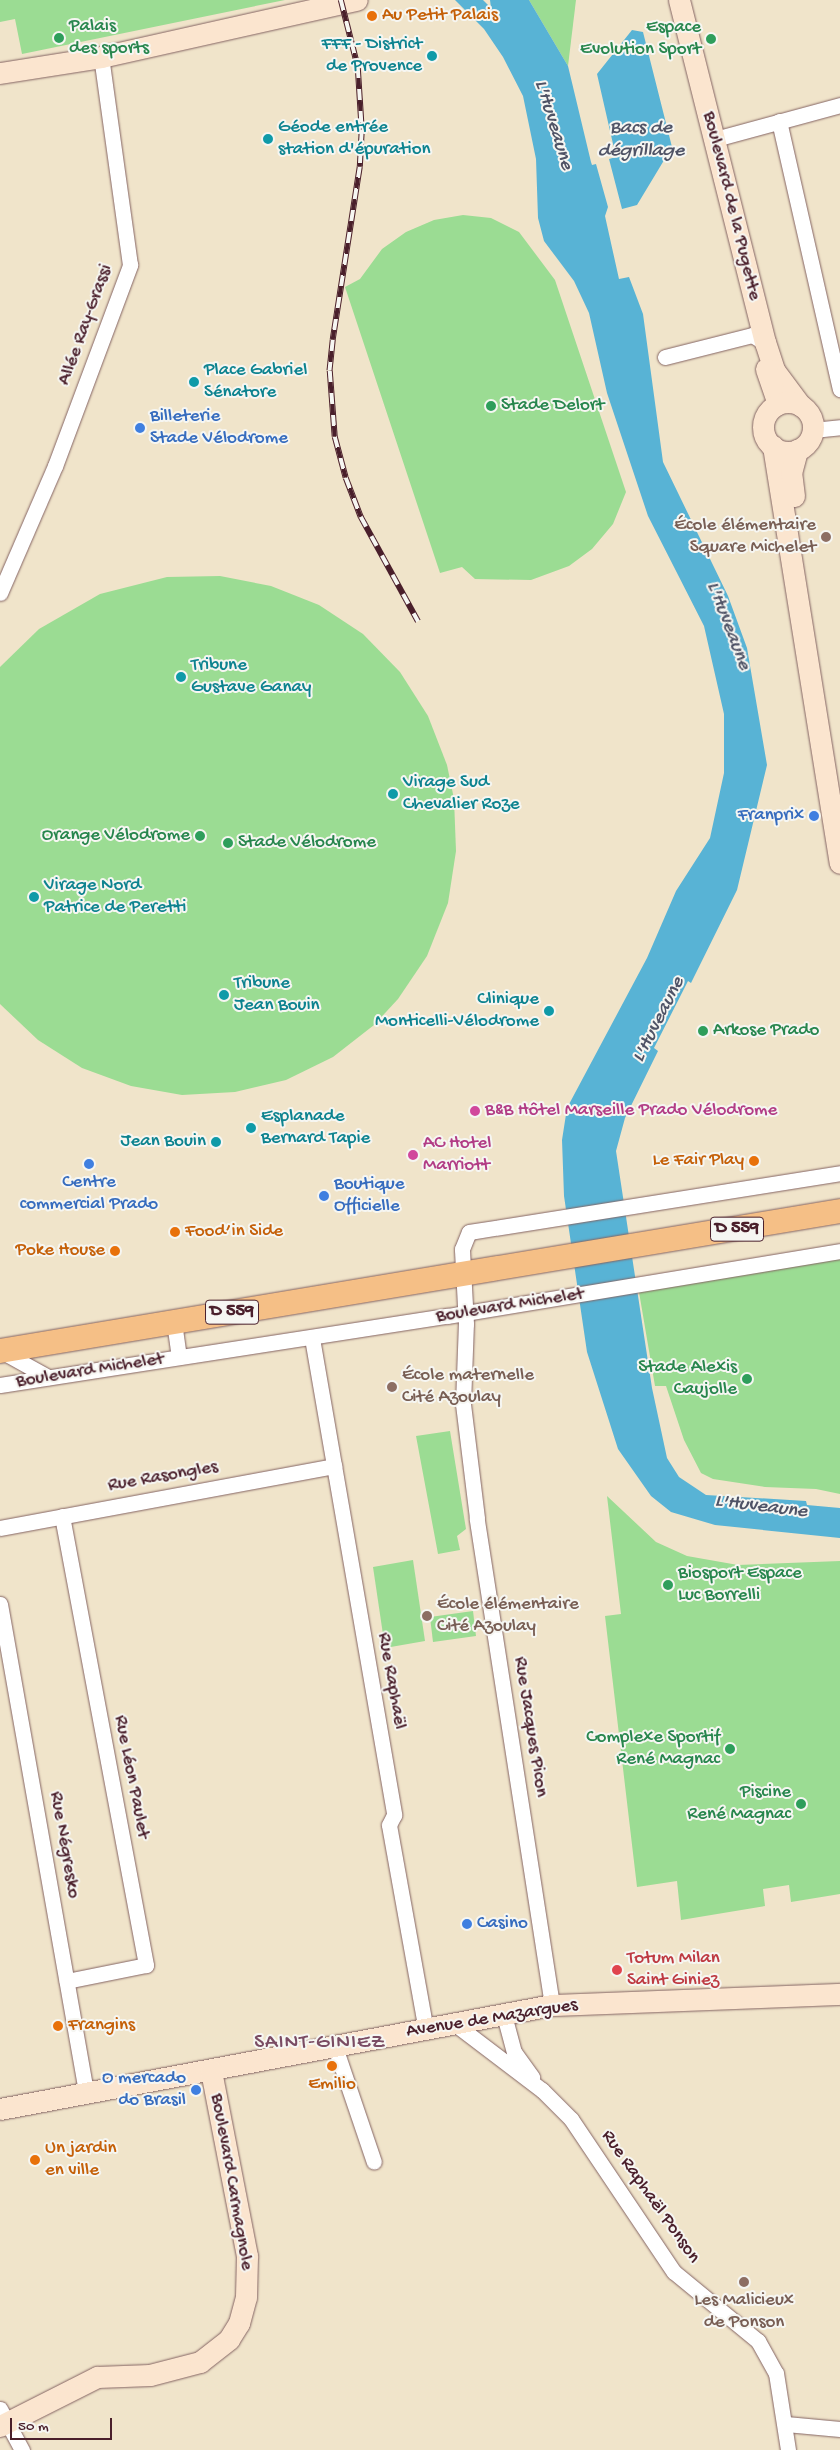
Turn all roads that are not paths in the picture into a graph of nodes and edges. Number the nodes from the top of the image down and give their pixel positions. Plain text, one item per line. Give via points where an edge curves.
1 (357, 0) edge
2 (667, 0) edge
3 (679, 0) edge
4 (101, 58) junction
5 (0, 73) edge
6 (840, 105) edge
7 (779, 121) junction
8 (715, 139) junction
9 (759, 339) junction
10 (665, 357) dead end
11 (840, 390) edge
12 (778, 404) junction
13 (800, 405) junction
14 (840, 428) edge
15 (813, 430) junction
16 (773, 446) junction
17 (797, 450) junction
18 (0, 593) edge
19 (840, 772) edge
20 (840, 863) edge
21 (840, 1173) edge
22 (840, 1211) edge
23 (840, 1252) edge
24 (464, 1274) junction
25 (466, 1313) junction
26 (174, 1322) junction
27 (312, 1338) junction
28 (1, 1351) edge
29 (179, 1357) junction
30 (48, 1377) junction
31 (0, 1385) edge
32 (334, 1466) junction
33 (62, 1516) junction
34 (0, 1528) edge
35 (0, 1604) edge
36 (67, 1981) junction
37 (840, 1994) edge
38 (552, 2006) junction
39 (504, 2015) junction
40 (455, 2024) junction
41 (426, 2030) junction
42 (336, 2047) junction
43 (509, 2056) junction
44 (211, 2070) junction
45 (86, 2094) junction
46 (0, 2109) edge
47 (374, 2162) dead end
48 (2, 2419) edge
49 (786, 2424) junction
50 (840, 2429) edge
51 (22, 2450) edge
52 (788, 2450) edge

1 - 4 street
2 - 9 street, Boulevard de la Pugette
3 - 8 street, Boulevard de la Pugette
4 - 5 street
4 - 18 street, Allée Ray-Grassi via 130,265 55,466
6 - 7 street
7 - 8 street
7 - 11 street
8 - 9 street, Boulevard de la Pugette
9 - 10 street
9 - 12 street, Boulevard de la Pugette
9 - 13 street, Boulevard de la Pugette via 774,370
12 - 13 street
12 - 16 street via 764,421 765,435
13 - 15 street via 810,416
14 - 15 street
15 - 17 street via 808,442
16 - 17 street
16 - 20 street
17 - 19 street via 791,473
21 - 24 street, Boulevard Michelet via 470,1232 462,1249
22 - 24 main road, Boulevard Michelet / D 559
23 - 25 street, Boulevard Michelet
24 - 25 street, Rue Jacques Picon
24 - 26 main road, Boulevard Michelet / D 559
25 - 27 street, Boulevard Michelet
25 - 38 street, Rue Jacques Picon via 463,1404 477,1518
26 - 28 main road, Boulevard Michelet / D 559
26 - 29 street, Boulevard Michelet
27 - 29 street, Boulevard Michelet
27 - 32 street, Rue Raphaël
28 - 30 street
29 - 30 street, Boulevard Michelet
30 - 31 street, Boulevard Michelet
32 - 33 street, Rue Rasongles
32 - 41 street, Rue Raphaël via 394,1815 389,1824
33 - 34 street, Rue Rasongles
33 - 36 street, Rue Léon Paulet via 146,1965
35 - 36 street, Rue Négresko
36 - 45 street, Rue Négresko
37 - 38 street, Avenue de Mazargues
38 - 39 street, Avenue de Mazargues
39 - 40 street, Avenue de Mazargues
39 - 43 street
40 - 41 street, Avenue de Mazargues
40 - 43 street, Rue Raphaël Ponson
41 - 42 street, Avenue de Mazargues
42 - 44 street, Avenue de Mazargues
42 - 47 street
43 - 49 street, Rue Raphaël Ponson via 571,2119 674,2272 758,2341 776,2373
44 - 45 street, Avenue de Mazargues
44 - 48 street, Boulevard Carmagnole via 248,2256 246,2297 239,2323 229,2340 200,2362 150,2374 97,2377
45 - 46 street, Avenue de Mazargues
48 - 51 street
49 - 50 street
49 - 52 street, Rue Raphaël Ponson

